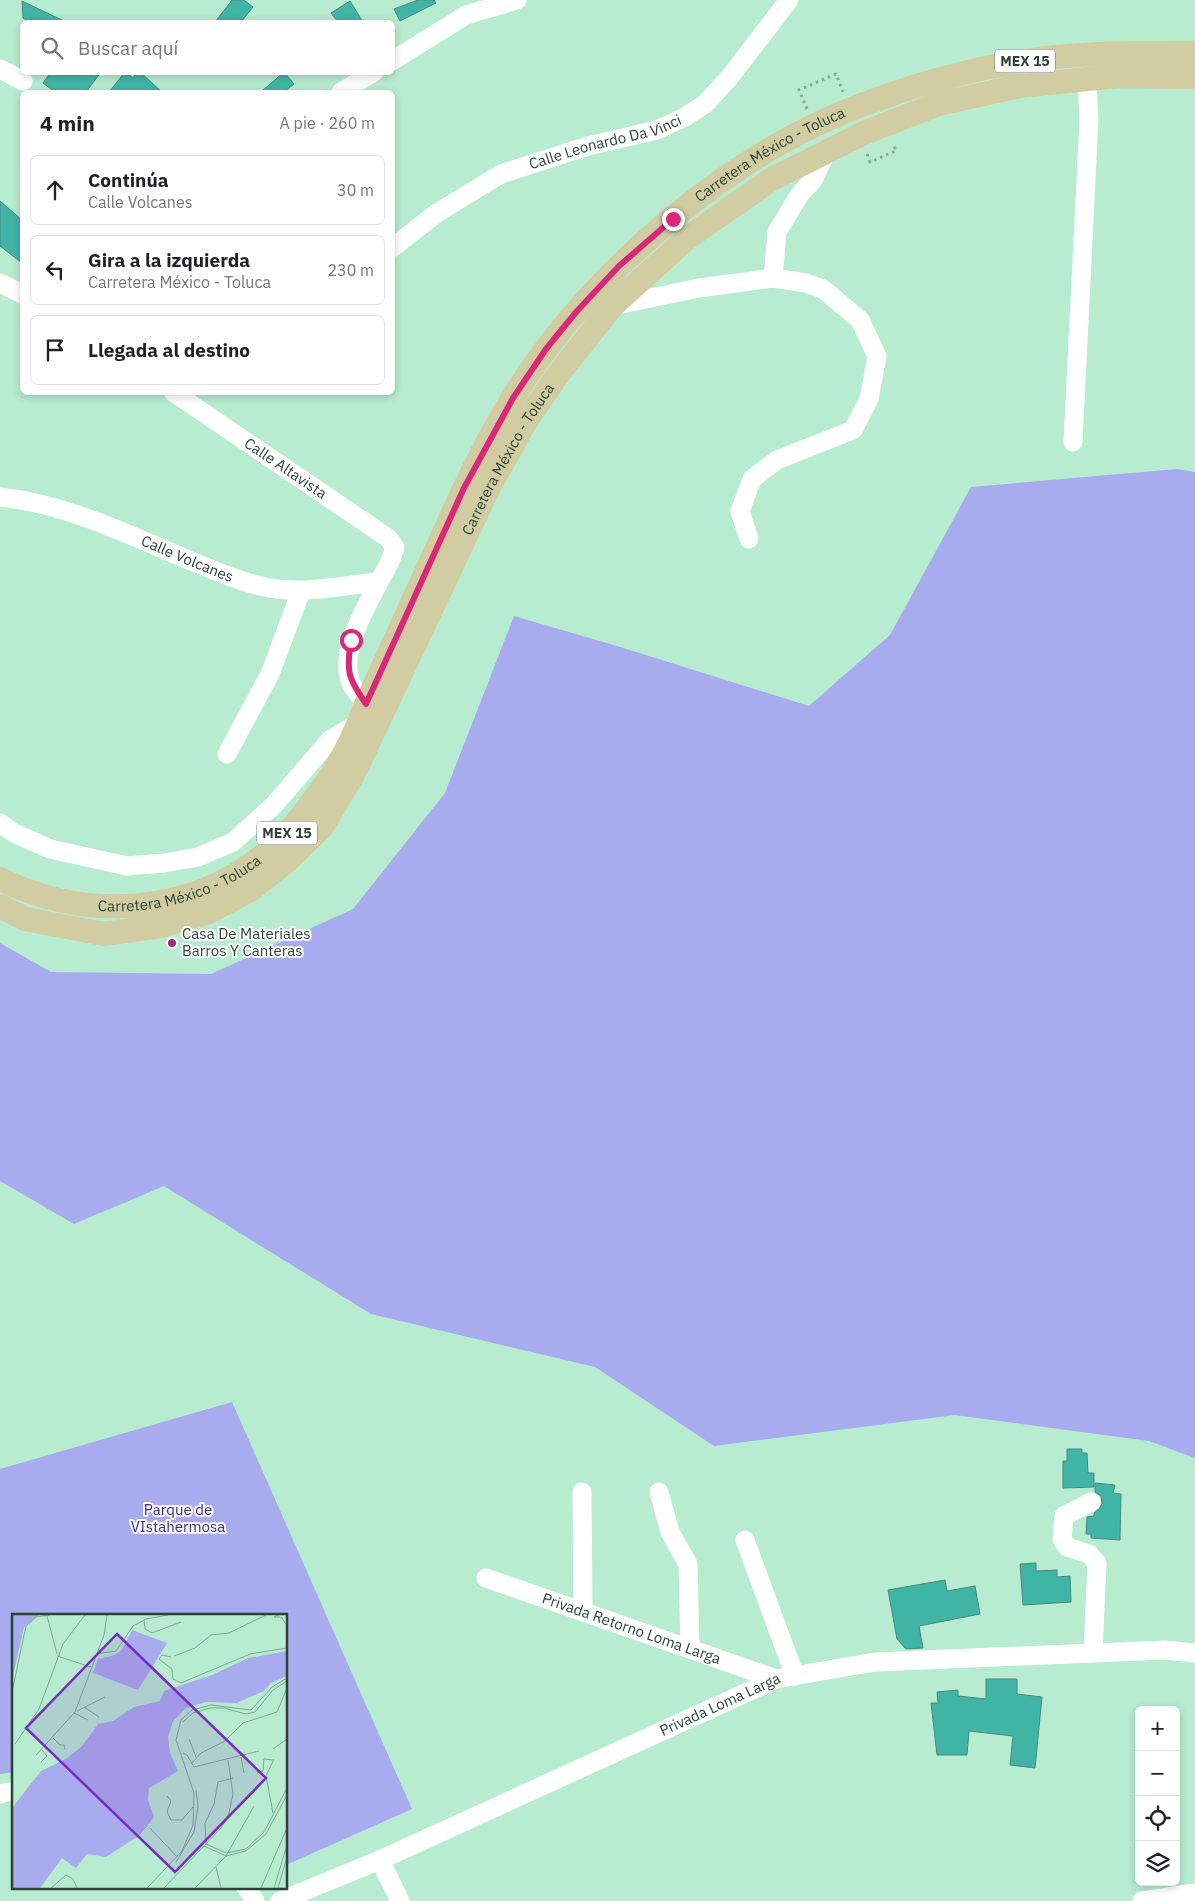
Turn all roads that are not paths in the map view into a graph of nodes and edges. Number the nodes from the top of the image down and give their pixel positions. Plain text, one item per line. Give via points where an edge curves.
1 (517, 0) edge
2 (789, 0) edge
3 (1195, 53) edge
4 (395, 59) edge
5 (0, 69) edge
6 (369, 75) edge
7 (1195, 77) edge
8 (1087, 79) junction
9 (23, 81) dead end
10 (344, 90) edge
11 (826, 154) junction
12 (395, 246) edge
13 (773, 278) junction
14 (0, 283) edge
15 (20, 292) edge
16 (612, 306) junction
17 (177, 395) edge
18 (1073, 442) dead end
19 (0, 497) edge
20 (749, 539) dead end
21 (379, 582) junction
22 (301, 591) junction
23 (363, 713) junction
24 (227, 754) dead end
25 (0, 823) edge
26 (0, 879) edge
27 (0, 906) edge
28 (582, 1492) dead end
29 (659, 1492) dead end
30 (1091, 1502) dead end
31 (745, 1540) dead end
32 (486, 1578) dead end
33 (583, 1612) junction
34 (690, 1649) junction
35 (1093, 1653) junction
36 (1195, 1653) edge
37 (795, 1676) junction
38 (776, 1679) junction
39 (380, 1860) junction
40 (247, 1888) edge
41 (1195, 1893) edge
42 (255, 1901) edge
43 (280, 1901) edge
44 (400, 1901) edge
45 (1142, 1901) edge

1 - 4 street via 466,16
2 - 12 street, Calle Leonardo Da Vinci via 729,78 705,104 685,117 656,130 588,146 501,174 437,213
3 - 23 main road, Carretera México - Toluca / MEX 15 via 1112,53 1063,57 1016,62 952,76 861,105 814,126 703,194 619,266 577,311 513,398 464,488
5 - 9 street
6 - 10 street
7 - 8 main road, Carretera México - Toluca / MEX 15
8 - 11 main road, Carretera México - Toluca / MEX 15 via 1020,86 938,104 864,133
8 - 18 street via 1089,120
11 - 13 street via 814,180 800,194 777,232
11 - 16 main road, Carretera México - Toluca / MEX 15 via 772,179 686,239
13 - 16 street via 700,288
13 - 20 street via 806,283 823,290 860,320 877,356 869,399 853,430 777,460 752,480 740,512
14 - 15 street
16 - 27 main road, Carretera México - Toluca / MEX 15 via 526,421 488,489 354,773 321,828 252,889 209,912 161,926 104,934 25,919
17 - 21 street, Calle Altavista via 388,538 395,547 393,559
19 - 22 street, Calle Volcanes via 73,512 245,583
21 - 22 street, Calle Volcanes
21 - 23 street via 351,640 348,663
22 - 24 street via 270,674
23 - 25 street via 330,740 274,805 233,842 198,856 127,866 50,849
23 - 26 main road, Carretera México - Toluca / MEX 15 via 326,783 286,835 256,861 211,887 154,905 90,906 33,894
28 - 33 street
29 - 34 street via 670,1532 688,1564
30 - 35 street via 1064,1516 1062,1540 1067,1547 1089,1554 1097,1563
31 - 37 street
32 - 33 street, Privada Retorno Loma Larga
33 - 34 street, Privada Retorno Loma Larga
34 - 38 street, Privada Retorno Loma Larga
35 - 36 street, Privada Loma Larga via 1165,1650
35 - 37 street, Privada Loma Larga via 875,1662
37 - 38 street, Privada Loma Larga
38 - 39 street, Privada Loma Larga
39 - 43 street, Privada Loma Larga
39 - 44 street
40 - 42 street
41 - 45 street

